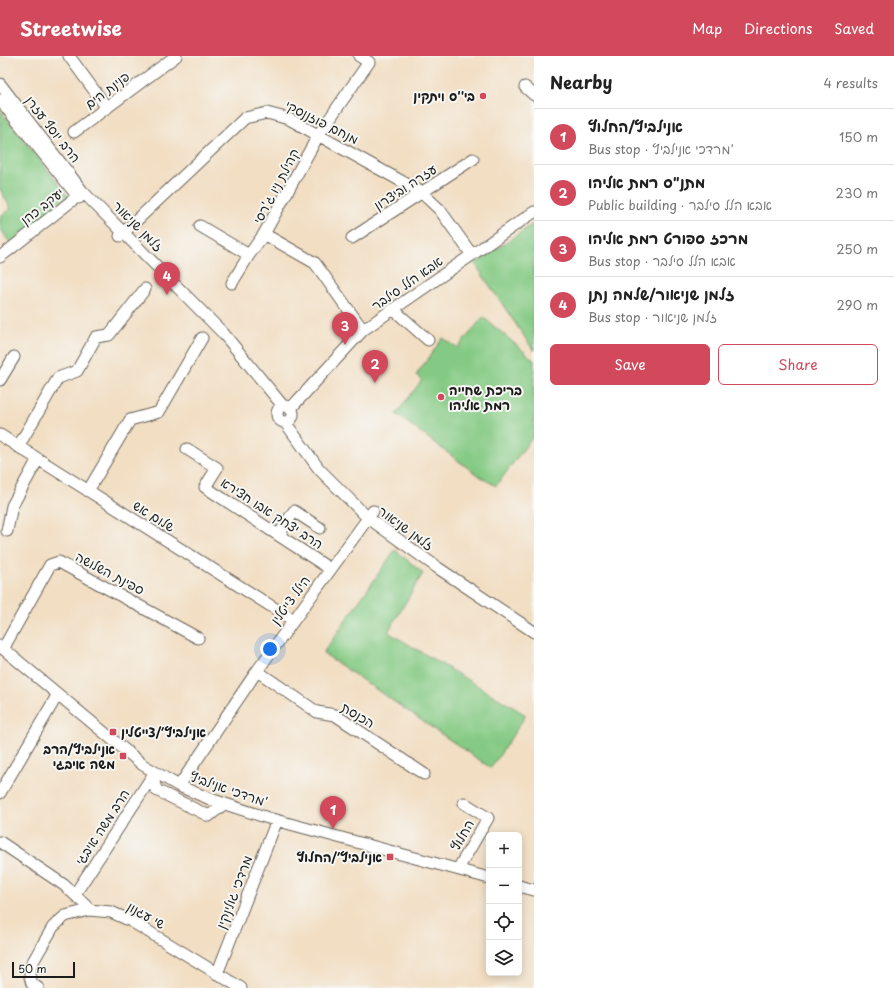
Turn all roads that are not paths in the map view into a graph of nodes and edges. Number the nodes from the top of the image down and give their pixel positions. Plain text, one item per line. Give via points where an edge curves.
1 (69, 56) edge
2 (176, 56) edge
3 (360, 56) edge
4 (0, 84) edge
5 (525, 87) dead end
6 (534, 96) edge
7 (0, 100) edge
8 (107, 108) junction
9 (74, 132) dead end
10 (319, 134) junction
11 (473, 159) dead end
12 (421, 192) junction
13 (80, 194) junction
14 (534, 212) edge
15 (200, 226) dead end
16 (122, 234) junction
17 (264, 234) junction
18 (352, 238) dead end
19 (248, 255) junction
20 (472, 255) junction
21 (0, 257) edge
22 (232, 283) dead end
23 (145, 289) dead end
24 (394, 310) junction
25 (363, 330) junction
26 (202, 338) dead end
27 (428, 340) dead end
28 (14, 357) dead end
29 (0, 380) edge
30 (286, 413) junction
31 (0, 435) edge
32 (18, 447) junction
33 (187, 449) dead end
34 (38, 459) junction
35 (88, 491) junction
36 (370, 514) junction
37 (320, 528) dead end
38 (7, 531) dead end
39 (279, 535) junction
40 (330, 569) junction
41 (293, 620) junction
42 (534, 623) edge
43 (534, 632) edge
44 (198, 638) dead end
45 (2, 647) edge
46 (256, 671) junction
47 (58, 694) junction
48 (152, 773) junction
49 (424, 774) dead end
50 (179, 786) junction
51 (0, 793) edge
52 (464, 803) dead end
53 (224, 804) junction
54 (277, 820) junction
55 (0, 842) edge
56 (458, 869) junction
57 (486, 877) edge
58 (522, 887) edge
59 (534, 890) edge
60 (75, 894) junction
61 (89, 910) junction
62 (217, 974) junction
63 (38, 988) edge
64 (241, 988) edge

1 - 8 street
2 - 8 street, פנינת הים
3 - 10 street, קהילת ניו ג'רסי via 369,62
4 - 13 street, הרב יוסף עזרן
5 - 6 street
7 - 13 street, הרב יוסף עזרן
8 - 9 street, פנינת הים
10 - 12 street, מנחם פוזננסקי
10 - 16 street, מנחם פוזננסקי via 278,114 266,113 244,118
10 - 17 street, קהילת ניו ג'רסי
11 - 12 street, עזרה וביצרון
12 - 18 street, עזרה וביצרון
12 - 20 street, מנחם פוזננסקי via 440,210
13 - 16 street, זלמן שניאור
13 - 21 street, יעקב כהן
14 - 20 street, אבא הלל סילבר
15 - 19 street
16 - 30 street, זלמן שניאור via 223,333
17 - 19 street
17 - 25 street, קהילת ניו ג'רסי via 315,263
19 - 22 street
20 - 24 street, אבא הלל סילבר
23 - 32 street via 109,335 96,337 77,371 58,378
24 - 25 street, אבא הלל סילבר
24 - 27 street
25 - 30 street, אבא הלל סילבר
26 - 35 street via 159,412 130,420
28 - 29 street
30 - 36 street, זלמן שניאור via 324,464
31 - 32 street, שלום אש
32 - 34 street, שלום אש
33 - 39 street, הרב יצחק אבו חצירא via 217,468 205,487
34 - 35 street, שלום אש
34 - 38 street via 12,506
35 - 41 street, שלום אש
36 - 40 street, הילל צייטלין
36 - 42 street, זלמן שניאור
36 - 43 street, זלמן שניאור via 438,568
37 - 39 street via 294,511
39 - 40 street, הרב יצחק אבו חצירא
40 - 41 street, הילל צייטלין
41 - 46 street, הילל צייטלין
44 - 45 street, ספינת השלושה via 59,562 50,564
45 - 47 street, מרדכי אנילביץ'
46 - 49 street, הכנסת via 318,712 335,715
46 - 50 street, הילל צייטלין
47 - 48 street, מרדכי אנילביץ'
47 - 51 street
48 - 50 street, מרדכי אנילביץ'
48 - 53 street via 156,790 209,816
48 - 60 street, הרב משה איבגי
50 - 53 street, מרדכי אנילביץ'
52 - 56 street, החלוץ via 488,818
53 - 54 street, מרדכי אנילביץ'
54 - 56 street, מרדכי אנילביץ'
54 - 62 street, מרדכי גולינקין
55 - 60 street
56 - 57 street, מרדכי אנילביץ'
58 - 59 street
60 - 61 street
61 - 62 street, שי עגנון via 111,912 131,921
61 - 63 street, שי עגנון via 65,916 53,927 31,965 32,984
62 - 64 street, שי עגנון

